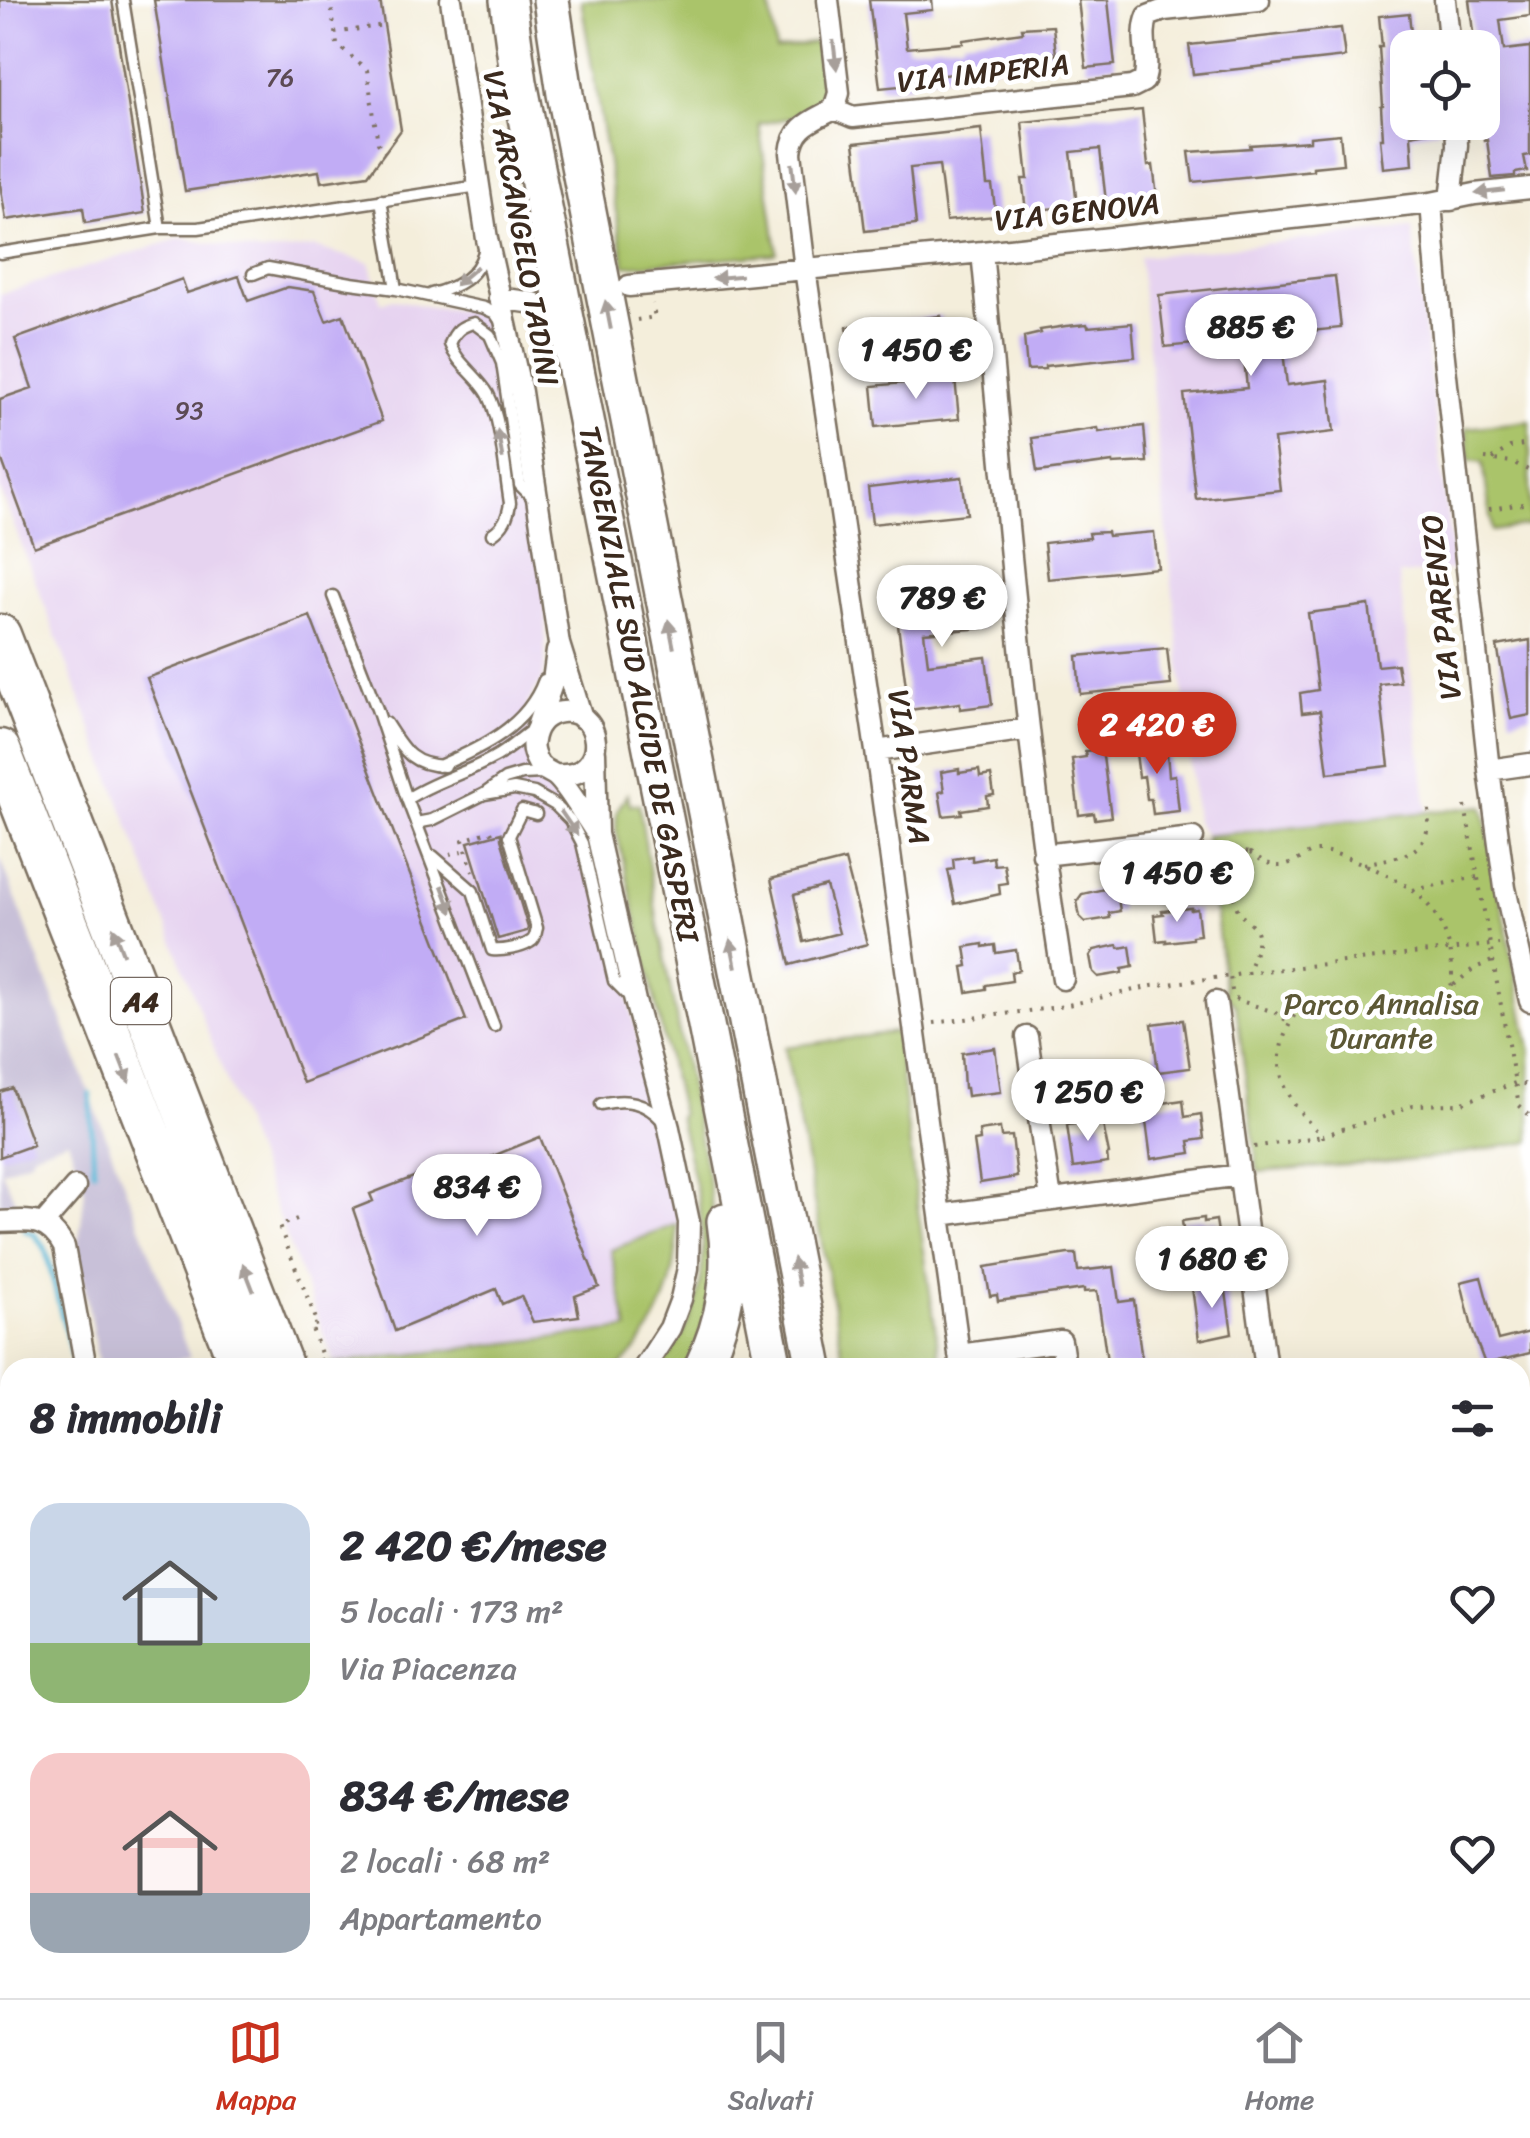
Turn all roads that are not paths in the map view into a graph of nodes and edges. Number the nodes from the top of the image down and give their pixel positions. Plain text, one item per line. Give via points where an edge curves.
1 (123, 0) edge
2 (451, 0) edge
3 (508, 0) edge
4 (551, 0) edge
5 (828, 0) edge
6 (1258, 0) edge
7 (1445, 0) edge
8 (1448, 30) edge
9 (834, 109) junction
10 (1457, 140) edge
11 (479, 186) junction
12 (1530, 188) edge
13 (381, 200) junction
14 (1441, 201) junction
15 (160, 228) junction
16 (487, 239) junction
17 (982, 252) junction
18 (0, 253) edge
19 (806, 269) junction
20 (253, 274) dead end
21 (629, 286) dead end
22 (396, 289) junction
23 (426, 295) junction
24 (499, 298) junction
25 (534, 302) dead end
26 (506, 328) junction
27 (538, 504) junction
28 (492, 534) dead end
29 (333, 596) dead end
30 (552, 600) junction
31 (0, 635) edge
32 (558, 644) junction
33 (377, 709) junction
34 (582, 718) junction
35 (538, 725) junction
36 (1028, 729) junction
37 (0, 750) edge
38 (876, 751) junction
39 (595, 752) junction
40 (468, 754) junction
41 (1530, 764) edge
42 (439, 766) junction
43 (457, 766) junction
44 (475, 767) junction
45 (1488, 770) junction
46 (552, 774) junction
47 (446, 780) junction
48 (484, 794) junction
49 (407, 800) junction
50 (536, 814) dead end
51 (416, 823) junction
52 (597, 834) junction
53 (1193, 838) road end
54 (428, 852) junction
55 (1043, 855) junction
56 (1063, 980) dead end
57 (635, 1001) junction
58 (1530, 1001) edge
59 (1216, 1002) dead end
60 (494, 1026) dead end
61 (1027, 1037) dead end
62 (601, 1104) dead end
63 (726, 1122) junction
64 (669, 1128) junction
65 (1240, 1174) junction
66 (75, 1187) dead end
67 (1051, 1200) junction
68 (940, 1215) junction
69 (0, 1222) edge
70 (43, 1224) junction
71 (84, 1358) edge
72 (221, 1358) edge
73 (295, 1358) edge
74 (650, 1358) edge
75 (706, 1358) edge
76 (772, 1358) edge
77 (813, 1358) edge
78 (960, 1358) edge
79 (975, 1358) edge
80 (1063, 1358) edge
81 (1265, 1358) edge

1 - 15 lane
2 - 11 street, VIA ARCANGELO TADINI
3 - 63 highway, TANGENZIALE SUD ALCIDE DE GASPERI
77 -> 4 highway, TANGENZIALE SUD ALCIDE DE GASPERI
5 -> 9 street via 839,93
6 - 9 street, VIA IMPERIA via 1148,16 1147,70 1144,81 1132,87 853,118
7 - 8 street
9 -> 19 street via 792,138
10 - 14 street, VIA PARENZO
11 - 13 lane
11 - 16 street, VIA ARCANGELO TADINI
12 -> 14 street, VIA GENOVA
13 - 15 lane
13 - 22 lane
14 - 17 street, VIA GENOVA
14 - 45 street, VIA PARENZO via 1443,348
15 - 18 lane
16 -> 23 lane via 473,274
16 - 24 street, VIA ARCANGELO TADINI
17 - 19 street, VIA GENOVA
17 - 36 street
19 -> 21 street, VIA GENOVA
19 - 38 street, VIA PARMA
20 - 22 lane via 268,268
22 - 23 lane
23 - 26 lane via 484,308
24 - 25 street
24 - 26 street, VIA ARCANGELO TADINI
26 - 27 street, VIA ARCANGELO TADINI
28 -> 27 lane via 510,503 494,407 450,344 464,325 474,323 490,335 502,362 520,484
27 - 30 street, VIA ARCANGELO TADINI
29 - 33 lane
30 - 32 street, VIA ARCANGELO TADINI
30 - 40 lane via 542,685 518,719
73 -> 31 highway, A4
32 - 34 street, VIA ARCANGELO TADINI
32 - 35 street, VIA ARCANGELO TADINI
33 - 42 lane via 404,750
33 - 49 lane
34 - 35 street via 562,712
34 - 39 street, VIA ARCANGELO TADINI via 596,738
35 - 44 lane
35 - 46 street, VIA ARCANGELO TADINI via 532,748
36 - 38 street
36 - 55 street
37 -> 72 highway, A4
38 - 68 street, VIA PARMA
39 - 46 street via 580,772
39 - 52 street, VIA ARCANGELO TADINI
40 - 42 lane
40 - 43 lane
41 - 45 street
42 - 43 lane
43 - 44 lane
43 - 47 lane
44 - 47 lane
45 - 58 street, VIA PARENZO
46 - 48 lane via 505,779
46 - 52 street, VIA ARCANGELO TADINI
47 - 49 lane
48 - 51 lane
48 -> 57 lane via 534,793 570,820 582,843 614,981
49 - 51 lane
50 - 54 lane via 522,810 509,836 537,928 530,942 492,950 472,891
51 - 54 lane
52 - 57 street, VIA ARCANGELO TADINI
53 - 55 street
54 -> 60 lane
55 - 56 street
57 - 64 street, VIA ARCANGELO TADINI
59 - 65 street
61 - 67 street
62 - 64 lane via 642,1104
63 - 75 highway via 718,1158 727,1290
63 - 76 highway, TANGENZIALE SUD ALCIDE DE GASPERI
64 - 74 street, VIA ARCANGELO TADINI via 688,1206 688,1268 670,1328
65 - 67 street
65 - 81 street
66 - 70 street
67 - 68 street
68 - 78 street, VIA PARMA
69 - 70 street
70 - 71 street via 64,1248
79 - 80 street, VIA PARMA via 1061,1341

